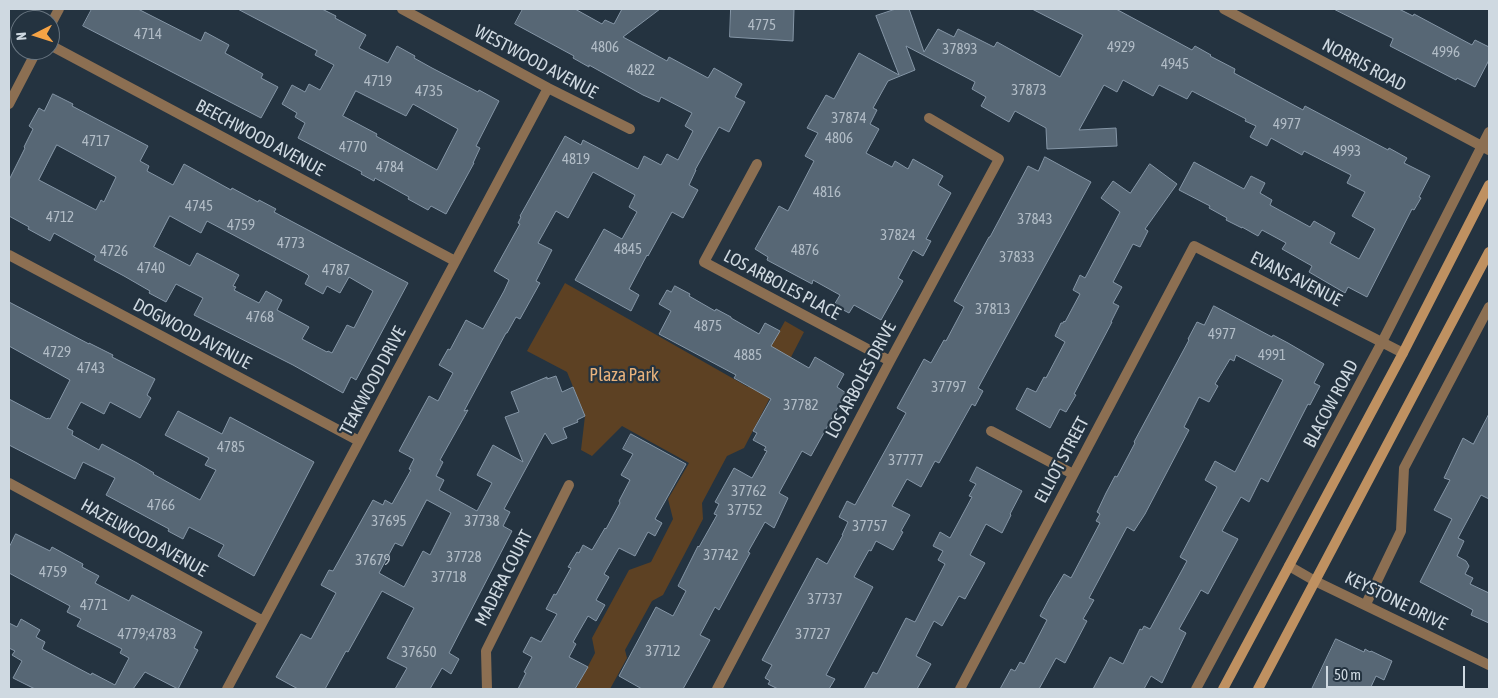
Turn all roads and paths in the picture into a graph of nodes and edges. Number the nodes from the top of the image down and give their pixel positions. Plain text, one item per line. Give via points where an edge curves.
1 (402, 9) edge
2 (1224, 9) edge
3 (60, 50) edge
4 (32, 60) edge
5 (548, 88) junction
6 (9, 104) edge
7 (929, 118) dead end
8 (630, 129) dead end
9 (1489, 132) edge
10 (1486, 148) edge
11 (757, 164) dead end
12 (1489, 185) edge
13 (1194, 246) joint
14 (1489, 252) edge
15 (9, 255) edge
16 (456, 261) junction
17 (1489, 307) edge
18 (1382, 342) junction
19 (1404, 353) junction
20 (890, 361) junction
21 (991, 432) dead end
22 (359, 441) junction
23 (1073, 474) junction
24 (9, 483) edge
25 (569, 485) dead end
26 (1289, 566) junction
27 (1315, 581) junction
28 (1366, 604) junction
29 (263, 621) junction
30 (1489, 665) edge
31 (227, 689) edge
32 (487, 689) edge
33 (716, 689) edge
34 (960, 689) edge
35 (1196, 689) edge
36 (1222, 689) edge
37 (1258, 689) edge

1 - 5 street, WESTWOOD AVENUE
2 - 10 street, NORRIS ROAD
3 - 16 street, BEECHWOOD AVENUE
4 - 6 street
5 - 8 street, WESTWOOD AVENUE
5 - 16 street, TEAKWOOD DRIVE
7 - 20 street, LOS ARBOLES DRIVE via 1000,159
9 - 10 street, BLACOW ROAD
10 - 18 street, BLACOW ROAD
11 - 20 street, LOS ARBOLES PLACE via 704,262
12 - 19 main road
13 - 18 street, EVANS AVENUE
13 - 23 street, ELLIOT STREET
14 - 27 main road
15 - 22 street, DOGWOOD AVENUE
16 - 22 street, TEAKWOOD DRIVE
17 - 28 street via 1404,468 1401,531
18 - 19 street, EVANS AVENUE
18 - 35 street, BLACOW ROAD
19 - 26 main road
20 - 33 street, LOS ARBOLES DRIVE
21 - 23 street
22 - 29 street, TEAKWOOD DRIVE
23 - 34 street, ELLIOT STREET
24 - 29 street, HAZELWOOD AVENUE
25 - 32 street, MADERA COURT via 486,651
26 - 27 street, KEYSTONE DRIVE
26 - 36 main road
27 - 28 street, KEYSTONE DRIVE
27 - 37 main road
28 - 30 street, KEYSTONE DRIVE
29 - 31 street, TEAKWOOD DRIVE

